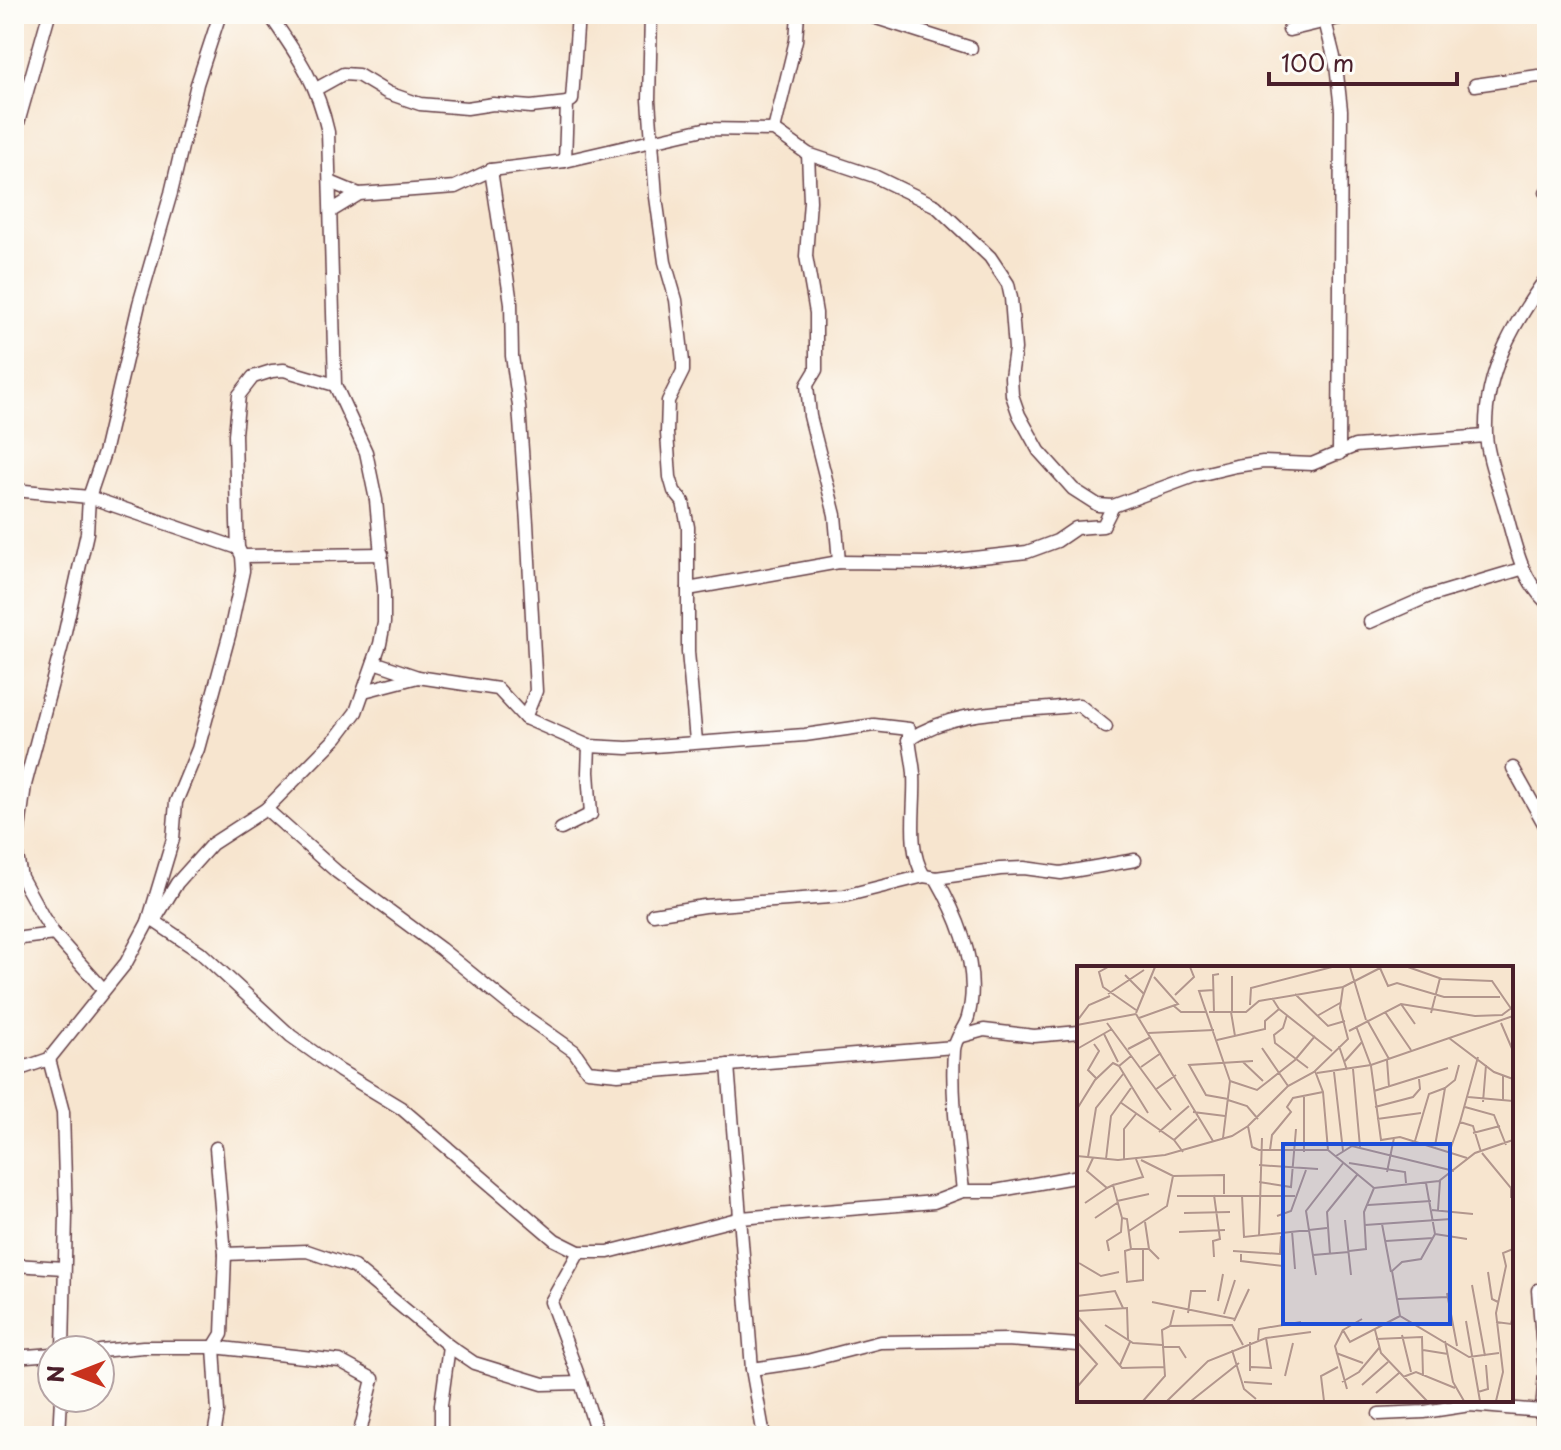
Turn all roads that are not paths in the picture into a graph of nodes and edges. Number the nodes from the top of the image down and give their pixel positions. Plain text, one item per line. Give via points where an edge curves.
1 (49, 14) edge
2 (220, 14) edge
3 (269, 14) edge
4 (578, 14) edge
5 (651, 14) edge
6 (798, 14) edge
7 (864, 14) edge
8 (1356, 14) edge
9 (1325, 21) junction
10 (1289, 30) dead end
11 (971, 48) dead end
12 (1547, 78) edge
13 (1475, 85) dead end
14 (316, 89) junction
15 (567, 103) junction
16 (774, 130) junction
17 (14, 136) edge
18 (651, 141) junction
19 (808, 154) junction
20 (565, 161) junction
21 (491, 170) junction
22 (330, 182) junction
23 (359, 194) junction
24 (331, 211) junction
25 (1547, 277) edge
26 (335, 385) junction
27 (1485, 436) junction
28 (1339, 454) junction
29 (14, 490) edge
30 (89, 497) junction
31 (1098, 505) junction
32 (1113, 506) junction
33 (1103, 526) junction
34 (240, 552) junction
35 (382, 554) junction
36 (839, 562) junction
37 (1521, 569) junction
38 (688, 589) junction
39 (1547, 603) edge
40 (1370, 622) dead end
41 (374, 662) junction
42 (418, 677) junction
43 (364, 691) junction
44 (525, 718) junction
45 (1106, 727) dead end
46 (908, 740) junction
47 (696, 741) junction
48 (589, 746) junction
49 (1513, 768) dead end
50 (20, 785) edge
51 (266, 809) junction
52 (561, 829) dead end
53 (1547, 829) edge
54 (1135, 860) dead end
55 (930, 877) junction
56 (653, 914) dead end
57 (151, 922) junction
58 (54, 934) junction
59 (14, 939) edge
60 (103, 989) junction
61 (968, 1019) junction
62 (984, 1030) junction
63 (1077, 1032) edge
64 (956, 1042) junction
65 (49, 1059) junction
66 (728, 1065) junction
67 (14, 1071) edge
68 (216, 1148) dead end
69 (1077, 1176) edge
70 (963, 1191) junction
71 (741, 1218) junction
72 (579, 1252) junction
73 (225, 1254) junction
74 (14, 1265) edge
75 (64, 1268) junction
76 (1538, 1290) dead end
77 (63, 1334) edge
78 (1077, 1345) edge
79 (449, 1346) junction
80 (214, 1347) junction
81 (116, 1350) edge
82 (36, 1355) edge
83 (14, 1357) edge
84 (752, 1369) junction
85 (581, 1383) junction
86 (1542, 1411) junction
87 (60, 1414) edge
88 (1379, 1414) dead end
89 (59, 1436) edge
90 (214, 1436) edge
91 (359, 1436) edge
92 (441, 1436) edge
93 (598, 1436) edge
94 (764, 1436) edge
95 (1543, 1436) edge

1 - 17 street
2 - 30 street
3 - 14 street
4 - 15 street via 572,100
5 - 18 street
6 - 16 street
7 - 11 street
8 - 9 street
9 - 10 street
9 - 28 street via 1341,110
12 - 13 street
14 - 15 street via 343,74 358,75 420,104 467,108
14 - 22 street via 328,132
15 - 20 street
16 - 18 street via 704,129
16 - 19 street
18 - 20 street
18 - 38 street via 683,362 668,401 667,433 670,477 688,527
19 - 31 street via 874,176 936,206 990,257 1011,298 1011,386 1019,415 1039,451 1073,489
19 - 36 street via 806,256 816,313 816,370 807,385 835,515
20 - 21 street
21 - 23 street via 455,187
21 - 44 street via 511,303 527,523 536,691
22 - 23 street
22 - 24 street
23 - 24 street
24 - 26 street
25 - 27 street via 1501,354 1489,390
26 - 34 street via 272,371 253,377 239,395 235,434
26 - 35 street via 366,452
27 - 28 street via 1355,446
27 - 37 street
28 - 32 street via 1312,464 1236,466
29 - 30 street
30 - 34 street
30 - 50 street via 87,533 68,617
31 - 32 street
31 - 33 street
32 - 33 street
33 - 36 street via 1076,528 1027,552 929,563
34 - 35 street
34 - 57 street via 243,571 230,632 198,749 176,802 173,839
35 - 41 street via 384,623
36 - 38 street
37 - 39 street
37 - 40 street via 1427,597
38 - 47 street
41 - 42 street
41 - 43 street
42 - 43 street
42 - 44 street via 498,689
43 - 51 street via 337,737
44 - 48 street
45 - 46 street via 1079,705 965,715
46 - 47 street via 909,729 874,725
46 - 55 street via 914,849 918,867
47 - 48 street
48 - 52 street via 591,814
49 - 53 street
50 - 58 street via 17,862
51 - 57 street via 212,844
51 - 66 street via 337,872 574,1051 588,1071 618,1074
54 - 55 street via 1061,873 1024,868
55 - 56 street via 844,896
55 - 61 street via 953,906 970,965
57 - 60 street
57 - 72 street via 200,952 291,1036 401,1108 555,1240
58 - 59 street
58 - 60 street
60 - 65 street
61 - 62 street
61 - 64 street
62 - 63 street via 1034,1036
62 - 64 street
64 - 66 street
64 - 70 street
65 - 67 street
65 - 75 street via 63,1112
66 - 71 street
68 - 73 street
69 - 70 street via 995,1191
70 - 71 street via 934,1202
71 - 72 street via 608,1252
71 - 84 street
72 - 85 street via 551,1302
73 - 79 street via 307,1251 354,1267
73 - 80 street via 222,1334
74 - 75 street
75 - 77 street
76 - 86 street via 1545,1373
78 - 84 street via 880,1342
79 - 85 street via 474,1363 543,1384
79 - 92 street
80 - 81 street
80 - 90 street
80 - 91 street via 340,1361 373,1379
82 - 83 street
84 - 94 street
85 - 93 street
86 - 88 street via 1470,1405
86 - 95 street
87 - 89 street

